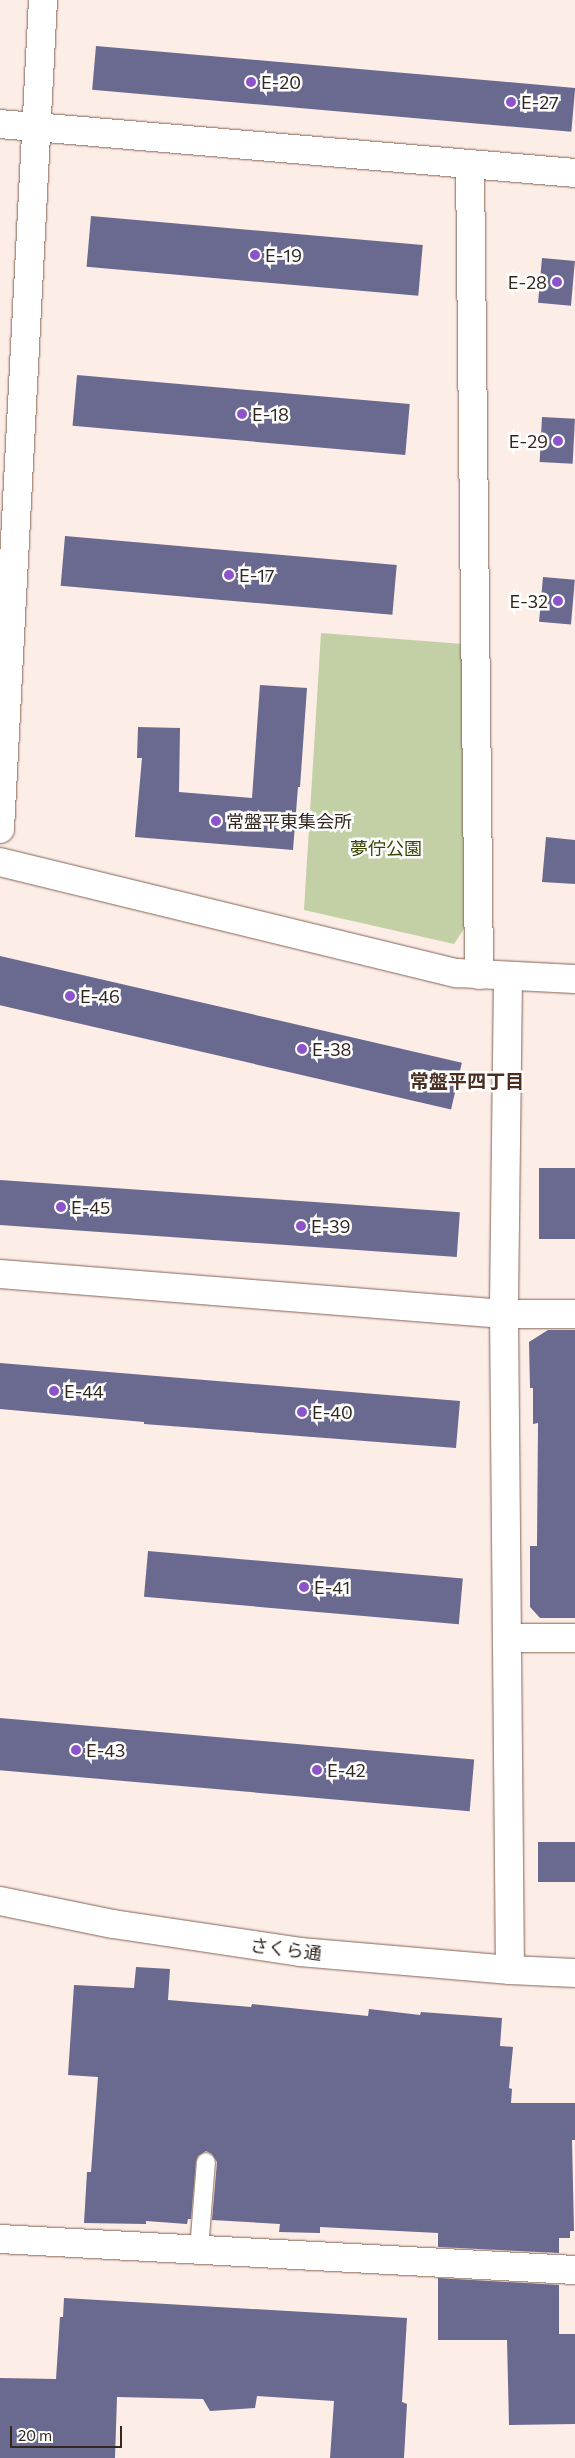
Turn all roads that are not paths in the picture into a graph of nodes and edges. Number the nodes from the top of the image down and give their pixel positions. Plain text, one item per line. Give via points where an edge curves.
1 (43, 0) edge
2 (0, 124) edge
3 (37, 127) junction
4 (470, 165) junction
5 (575, 173) edge
6 (0, 829) edge
7 (0, 862) edge
8 (479, 975) junction
9 (508, 977) junction
10 (575, 980) edge
11 (0, 1274) edge
12 (504, 1314) junction
13 (575, 1314) edge
14 (508, 1638) junction
15 (575, 1638) edge
16 (0, 1901) edge
17 (510, 1970) junction
18 (575, 1973) edge
19 (206, 2162) dead end
20 (0, 2239) edge
21 (199, 2250) junction
22 (575, 2270) edge

1 - 3 street
2 - 3 street
3 - 4 street
3 - 6 street
4 - 5 street
4 - 8 street
7 - 8 street via 457,973
8 - 9 street
9 - 10 street
9 - 12 street
11 - 12 street
12 - 13 street
12 - 14 street
14 - 15 street
14 - 17 street
16 - 17 street, さくら通 via 113,1924 300,1952
17 - 18 street, さくら通
19 - 21 lane
20 - 21 street
21 - 22 street

